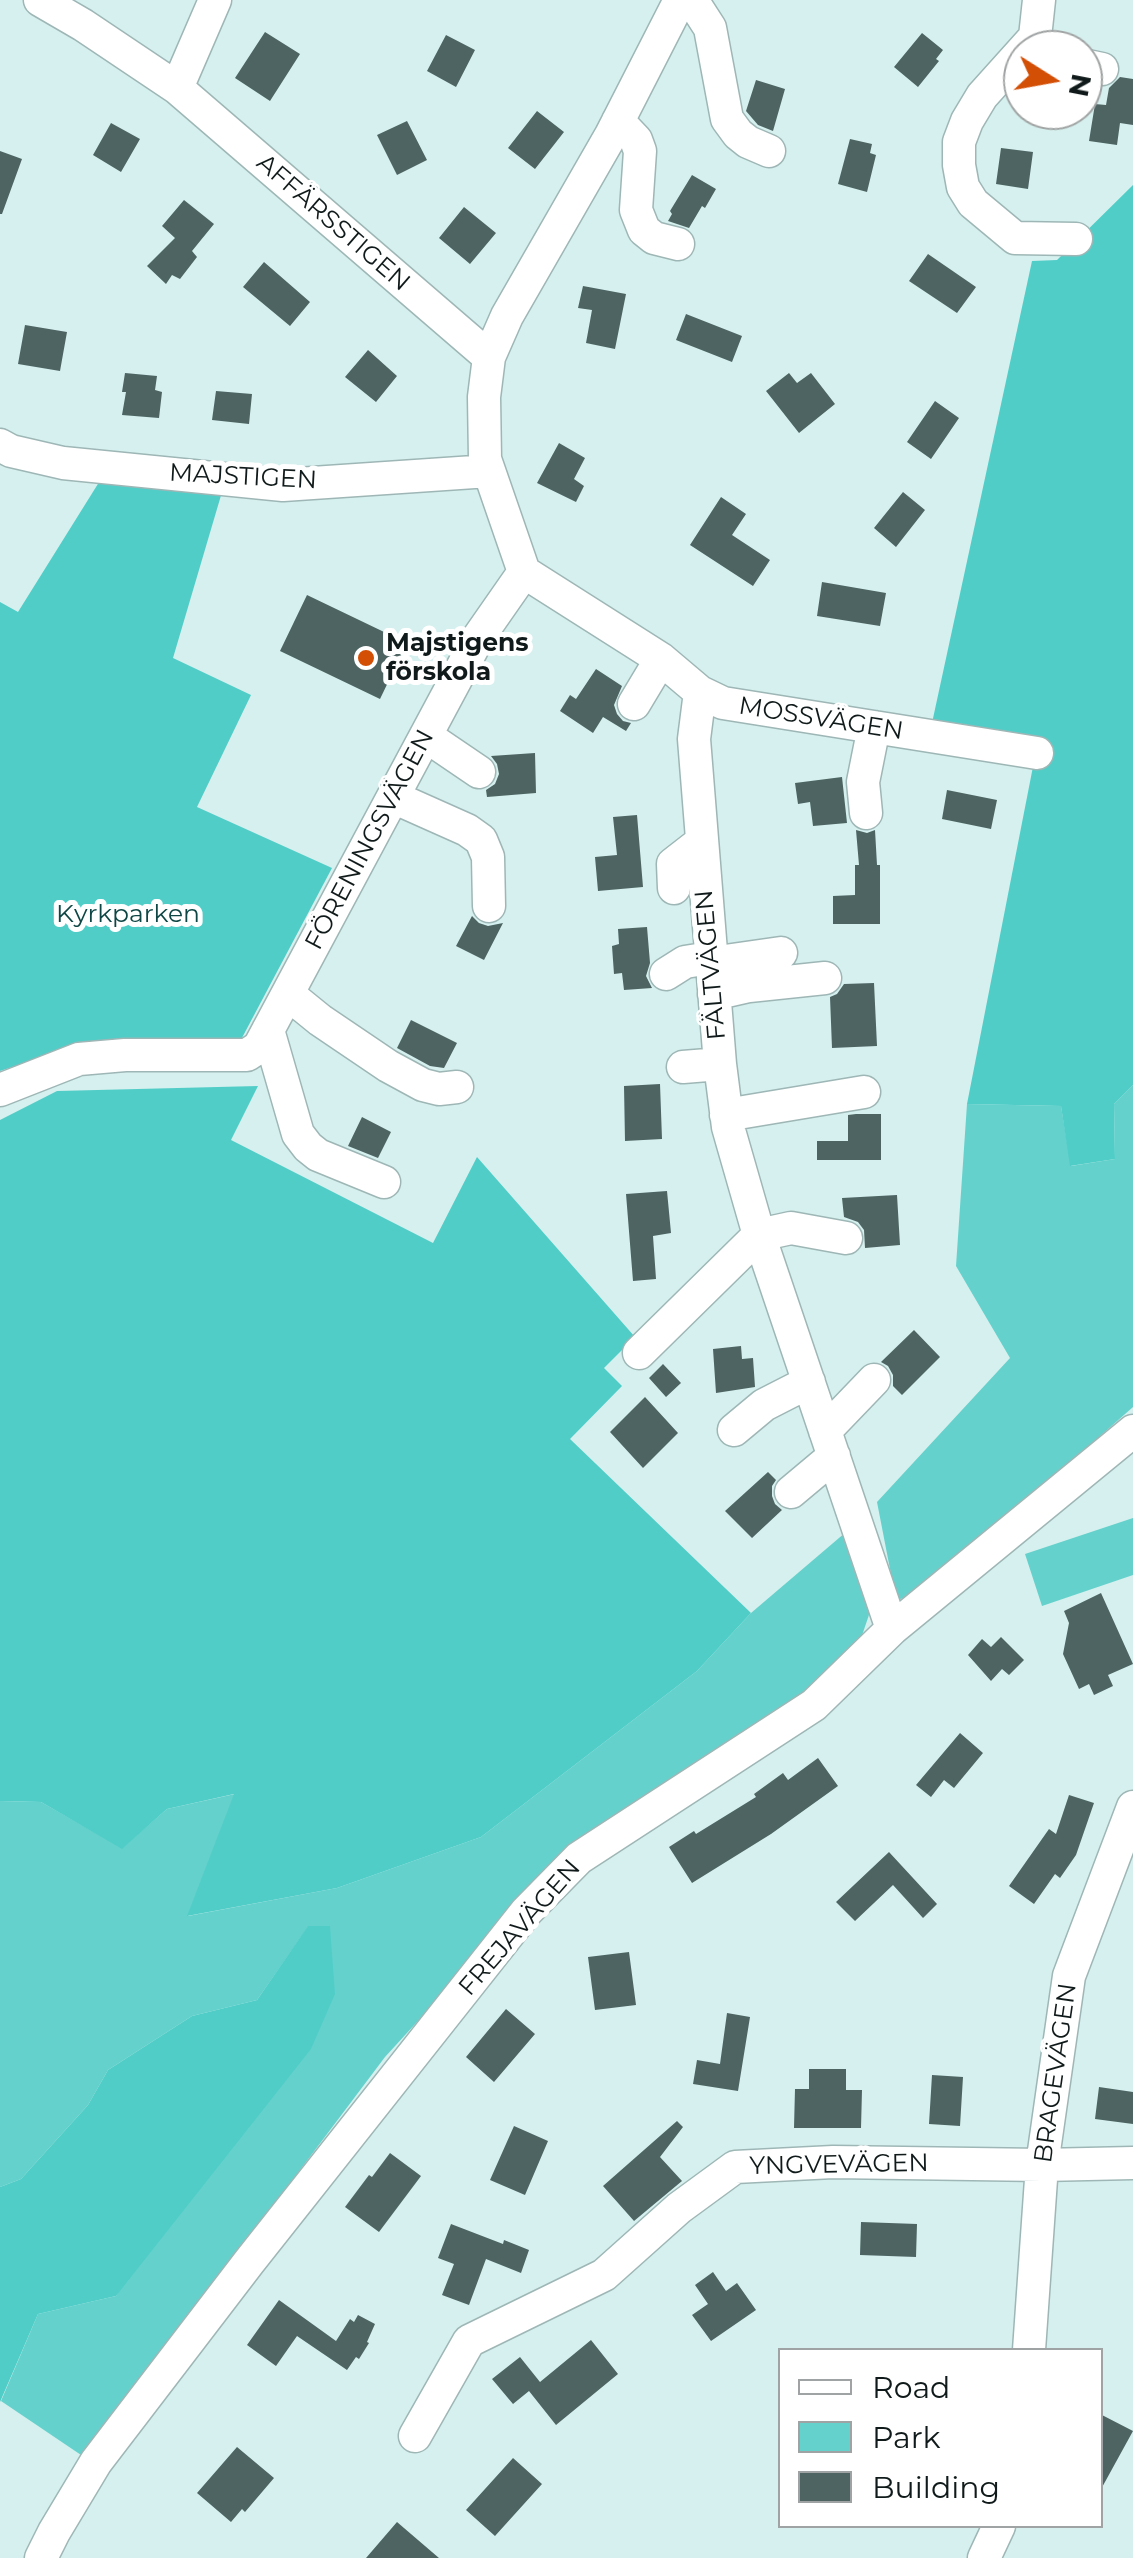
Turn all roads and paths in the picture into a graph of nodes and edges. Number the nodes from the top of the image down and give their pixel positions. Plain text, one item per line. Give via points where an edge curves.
1 (40, 0) edge
2 (215, 0) edge
3 (680, 0) edge
4 (692, 0) edge
5 (1039, 0) edge
6 (92, 12) edge
7 (1036, 30) edge
8 (1003, 74) edge
9 (177, 88) junction
10 (618, 121) junction
11 (769, 150) dead end
12 (1076, 239) dead end
13 (678, 244) dead end
14 (489, 357) junction
15 (0, 445) edge
16 (489, 471) junction
17 (524, 572) junction
18 (662, 660) junction
19 (700, 692) junction
20 (634, 704) dead end
21 (874, 727) junction
22 (426, 736) junction
23 (470, 755) dead end
24 (1027, 762) dead end
25 (393, 797) junction
26 (866, 813) dead end
27 (700, 843) junction
28 (674, 888) dead end
29 (489, 906) dead end
30 (781, 953) dead end
31 (711, 972) junction
32 (666, 974) dead end
33 (825, 978) dead end
34 (288, 994) junction
35 (268, 1030) junction
36 (720, 1064) junction
37 (684, 1068) dead end
38 (458, 1087) dead end
39 (0, 1090) edge
40 (864, 1092) dead end
41 (726, 1114) junction
42 (384, 1182) dead end
43 (759, 1234) junction
44 (846, 1238) dead end
45 (639, 1353) dead end
46 (874, 1380) dead end
47 (808, 1382) junction
48 (734, 1430) dead end
49 (1133, 1432) edge
50 (829, 1444) junction
51 (791, 1492) dead end
52 (892, 1629) junction
53 (1133, 1807) edge
54 (1133, 2163) edge
55 (1042, 2165) junction
56 (1030, 2348) edge
57 (416, 2436) dead end
58 (998, 2528) edge
59 (41, 2558) edge
60 (984, 2558) edge

1 - 6 street, AFFÄRSSTIGEN
2 - 9 street
3 - 10 street
4 - 11 street via 710,28 727,119 748,142
5 - 7 street
6 - 9 street, AFFÄRSSTIGEN
8 - 12 street via 967,121 960,142 963,187 1015,238
9 - 14 street, AFFÄRSSTIGEN
10 - 13 street via 640,151 636,210 644,230
10 - 14 street
14 - 16 street via 483,438
15 - 16 street, MAJSTIGEN via 63,463 283,485
16 - 17 street
17 - 18 street, MOSSVÄGEN
17 - 22 street, FÖRENINGSVÄGEN via 478,638
18 - 19 street, MOSSVÄGEN
18 - 20 street
19 - 21 street, MOSSVÄGEN via 724,703
19 - 27 street, FÄLTVÄGEN via 694,740
21 - 24 street, MOSSVÄGEN
21 - 26 street
22 - 23 street
22 - 25 street, FÖRENINGSVÄGEN
25 - 29 street via 481,840
25 - 34 street, FÖRENINGSVÄGEN
27 - 28 street via 673,864
27 - 31 street, FÄLTVÄGEN
30 - 31 street
31 - 32 street via 685,962
31 - 33 street via 749,986
31 - 36 street, FÄLTVÄGEN
34 - 35 street, FÖRENINGSVÄGEN
34 - 38 street via 388,1066 423,1085
35 - 39 street, FÖRENINGSVÄGEN via 247,1055 79,1059
35 - 42 street via 308,1148
36 - 37 street
36 - 41 street, FÄLTVÄGEN
40 - 41 street
41 - 43 street, FÄLTVÄGEN
43 - 44 street via 791,1228
43 - 45 street
43 - 47 street, FÄLTVÄGEN
46 - 50 street
47 - 48 street
47 - 50 street, FÄLTVÄGEN
49 - 52 street, FREJAVÄGEN
50 - 51 street
50 - 52 street, FÄLTVÄGEN
52 - 59 street, FREJAVÄGEN via 814,1705 580,1858 526,1912 96,2462
53 - 55 street, BRAGEVÄGEN via 1068,1976
54 - 55 street, YNGVEVÄGEN
55 - 56 street, BRAGEVÄGEN
55 - 57 street, YNGVEVÄGEN via 735,2167 679,2208 616,2281 469,2341
58 - 60 street

